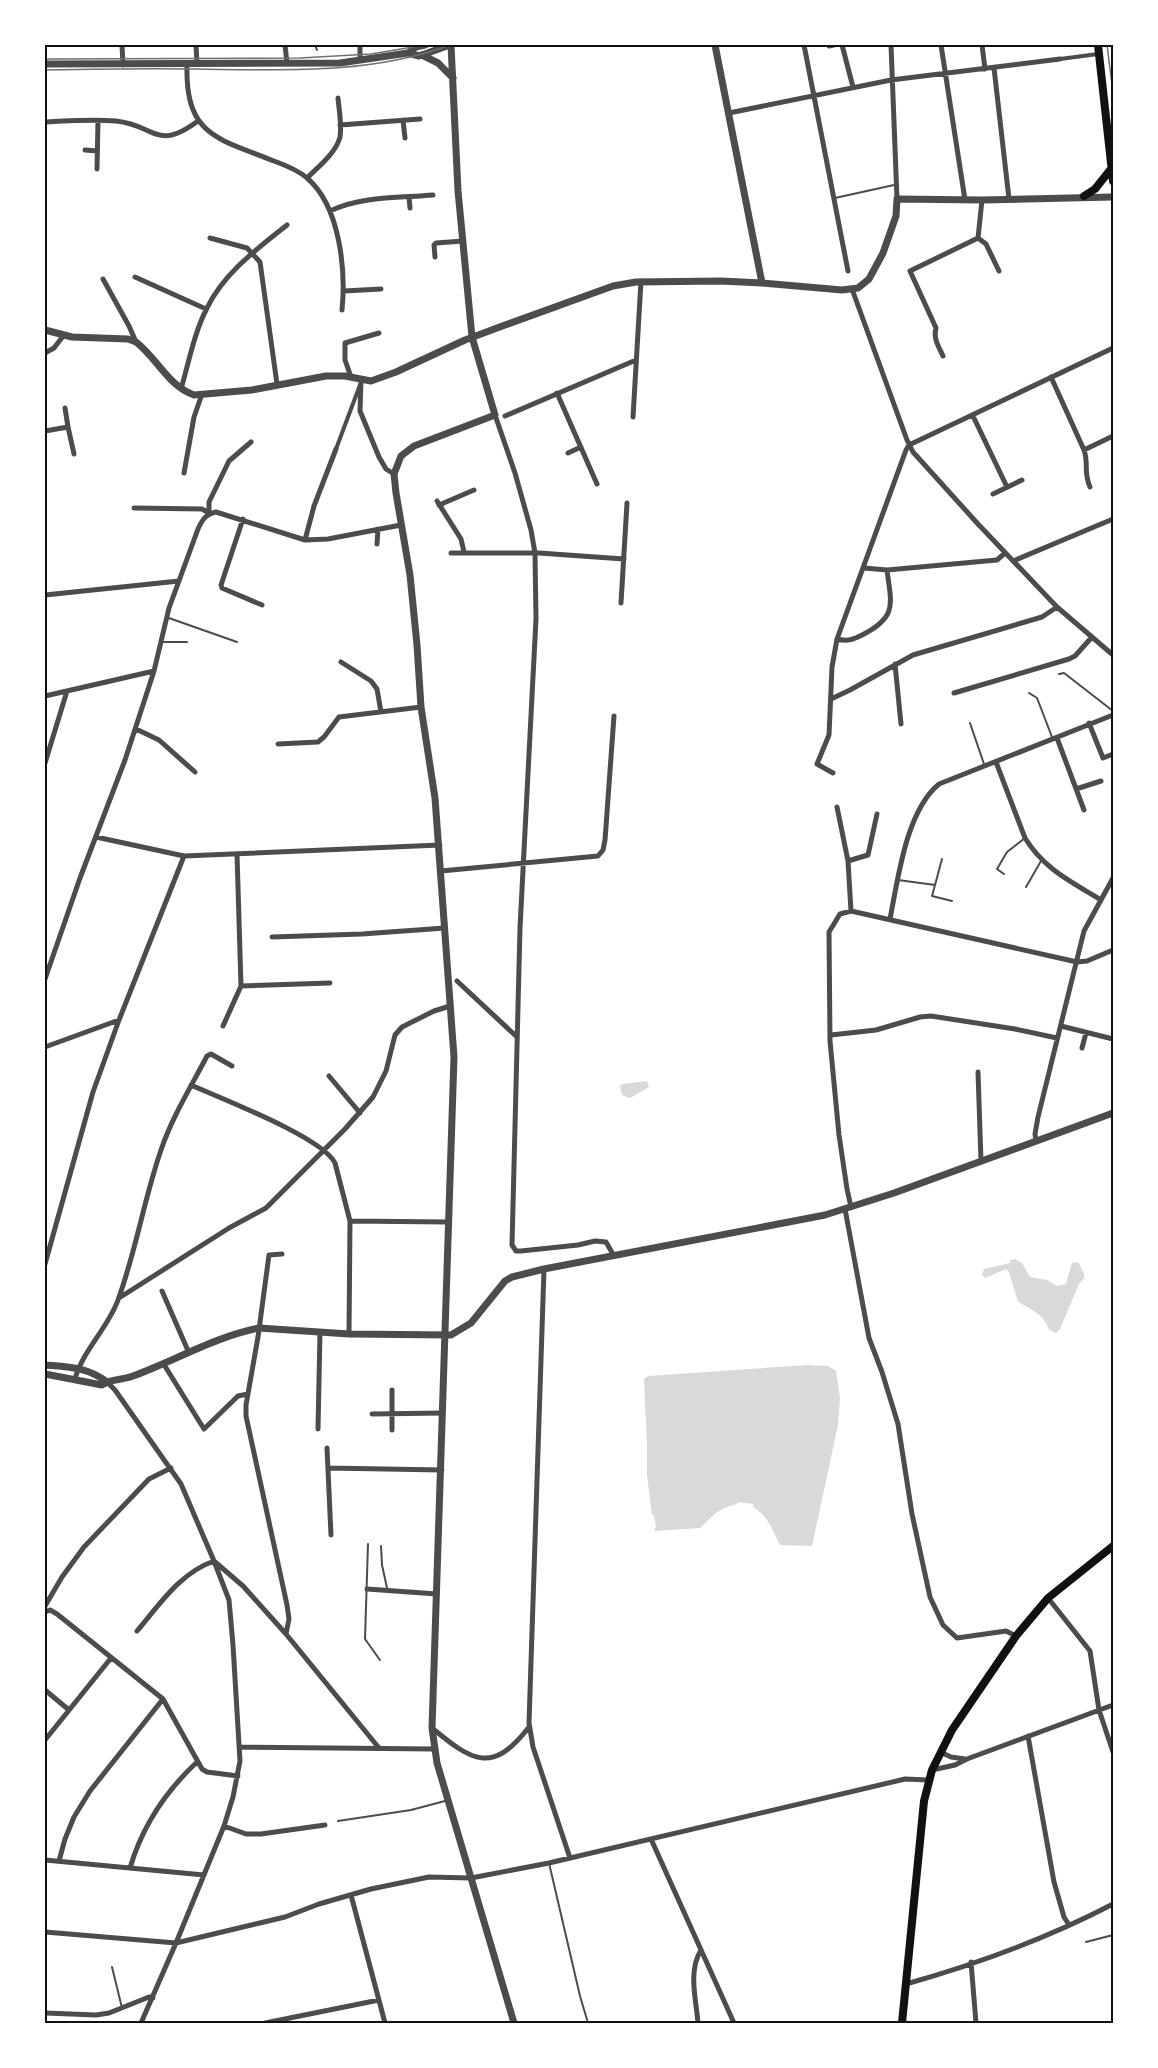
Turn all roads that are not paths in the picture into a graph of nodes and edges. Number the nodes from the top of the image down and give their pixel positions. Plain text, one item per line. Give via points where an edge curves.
1 (122, 45) edge
2 (196, 45) edge
3 (285, 45) edge
4 (315, 45) edge
5 (360, 45) edge
6 (425, 45) edge
7 (450, 45) edge
8 (715, 45) edge
9 (804, 45) edge
10 (842, 45) edge
11 (891, 45) edge
12 (941, 45) edge
13 (982, 45) edge
14 (1099, 49) edge
15 (317, 50) dead end
16 (408, 53) junction
17 (422, 55) junction
18 (1060, 59) joint
19 (360, 60) junction
20 (287, 63) junction
21 (45, 64) edge
22 (188, 64) junction
23 (196, 64) junction
24 (123, 65) junction
25 (994, 68) junction
26 (985, 69) junction
27 (945, 74) junction
28 (453, 78) junction
29 (891, 80) junction
30 (853, 87) junction
31 (813, 96) junction
32 (338, 98) dead end
33 (729, 113) junction
34 (420, 119) dead end
35 (403, 120) junction
36 (98, 121) junction
37 (198, 121) junction
38 (45, 122) edge
39 (340, 125) junction
40 (405, 138) dead end
41 (85, 150) dead end
42 (97, 151) junction
43 (97, 169) dead end
44 (1111, 169) junction
45 (307, 178) junction
46 (1113, 181) edge
47 (897, 184) junction
48 (433, 195) dead end
49 (1084, 196) junction
50 (409, 197) junction
51 (1113, 197) edge
52 (835, 198) junction
53 (897, 199) junction
54 (1009, 199) junction
55 (965, 200) junction
56 (982, 200) junction
57 (410, 208) dead end
58 (330, 211) junction
59 (287, 225) dead end
60 (210, 238) dead end
61 (978, 238) junction
62 (462, 242) junction
63 (252, 253) junction
64 (435, 257) dead end
65 (999, 270) dead end
66 (848, 271) dead end
67 (135, 277) dead end
68 (103, 279) dead end
69 (641, 281) junction
70 (762, 283) junction
71 (381, 289) dead end
72 (852, 289) junction
73 (344, 291) junction
74 (206, 309) junction
75 (342, 310) dead end
76 (45, 330) edge
77 (379, 333) dead end
78 (64, 335) junction
79 (472, 337) junction
80 (136, 342) junction
81 (1113, 348) edge
82 (45, 353) edge
83 (943, 356) dead end
84 (636, 360) junction
85 (351, 377) junction
86 (1051, 377) junction
87 (362, 380) junction
88 (277, 384) junction
89 (181, 389) junction
90 (557, 393) junction
91 (202, 394) junction
92 (65, 408) dead end
93 (495, 415) junction
94 (506, 416) dead end
95 (973, 416) junction
96 (633, 417) dead end
97 (68, 428) junction
98 (45, 431) edge
99 (1113, 436) edge
100 (251, 442) dead end
101 (909, 446) junction
102 (581, 447) junction
103 (336, 449) joint
104 (1084, 450) junction
105 (74, 453) dead end
106 (568, 453) dead end
107 (184, 473) dead end
108 (394, 474) junction
109 (1022, 480) dead end
110 (597, 484) dead end
111 (1007, 487) junction
112 (1090, 487) dead end
113 (474, 490) dead end
114 (993, 494) dead end
115 (627, 503) dead end
116 (134, 508) dead end
117 (209, 513) junction
118 (243, 519) junction
119 (1113, 519) edge
120 (401, 525) junction
121 (378, 528) junction
122 (305, 540) junction
123 (377, 544) dead end
124 (464, 552) junction
125 (451, 553) dead end
126 (535, 553) junction
127 (1005, 553) junction
128 (624, 559) junction
129 (1013, 561) junction
130 (864, 568) junction
131 (887, 570) junction
132 (179, 581) junction
133 (45, 595) edge
134 (621, 603) dead end
135 (262, 605) dead end
136 (1057, 607) junction
137 (166, 617) junction
138 (1092, 637) junction
139 (837, 639) junction
140 (160, 641) junction
141 (187, 642) dead end
142 (237, 642) dead end
143 (1113, 655) edge
144 (341, 662) dead end
145 (895, 664) junction
146 (154, 672) junction
147 (1059, 674) dead end
148 (67, 691) junction
149 (954, 693) dead end
150 (1029, 693) dead end
151 (45, 696) edge
152 (831, 699) junction
153 (421, 707) junction
154 (1113, 711) edge
155 (381, 712) junction
156 (1113, 715) edge
157 (614, 716) dead end
158 (970, 723) dead end
159 (1089, 723) junction
160 (901, 724) dead end
161 (136, 729) junction
162 (1055, 739) junction
163 (278, 744) dead end
164 (1113, 754) edge
165 (996, 762) junction
166 (45, 763) edge
167 (985, 766) junction
168 (195, 772) dead end
169 (833, 773) dead end
170 (1101, 781) dead end
171 (1076, 789) junction
172 (837, 807) dead end
173 (1084, 810) dead end
174 (877, 814) dead end
175 (96, 837) junction
176 (1025, 838) junction
177 (440, 845) junction
178 (237, 854) junction
179 (184, 856) junction
180 (942, 859) dead end
181 (848, 861) junction
182 (1041, 861) junction
183 (524, 863) junction
184 (441, 871) junction
185 (1004, 874) dead end
186 (1113, 878) edge
187 (898, 880) junction
188 (935, 885) junction
189 (1026, 887) dead end
190 (1101, 900) junction
191 (952, 901) dead end
192 (851, 911) junction
193 (890, 919) junction
194 (445, 928) junction
195 (272, 937) dead end
196 (1113, 950) edge
197 (1077, 962) junction
198 (45, 979) edge
199 (457, 981) dead end
200 (330, 983) dead end
201 (241, 986) junction
202 (450, 1006) junction
203 (119, 1020) junction
204 (223, 1026) dead end
205 (1061, 1026) junction
206 (1086, 1033) junction
207 (831, 1035) junction
208 (517, 1037) junction
209 (1057, 1038) junction
210 (1113, 1039) edge
211 (45, 1047) edge
212 (1082, 1048) dead end
213 (232, 1066) dead end
214 (978, 1072) dead end
215 (329, 1076) dead end
216 (192, 1085) junction
217 (360, 1113) junction
218 (1113, 1113) edge
219 (1036, 1141) junction
220 (325, 1150) junction
221 (981, 1161) junction
222 (852, 1207) junction
223 (350, 1221) junction
224 (448, 1222) junction
225 (282, 1254) dead end
226 (614, 1256) junction
227 (45, 1264) edge
228 (544, 1269) junction
229 (162, 1291) dead end
230 (119, 1298) junction
231 (259, 1328) junction
232 (320, 1332) junction
233 (349, 1334) junction
234 (444, 1336) junction
235 (189, 1353) junction
236 (163, 1363) junction
237 (45, 1365) edge
238 (78, 1368) junction
239 (45, 1374) edge
240 (75, 1379) junction
241 (107, 1382) junction
242 (392, 1390) dead end
243 (248, 1394) junction
244 (393, 1413) junction
245 (443, 1413) junction
246 (372, 1414) dead end
247 (318, 1430) dead end
248 (392, 1430) dead end
249 (327, 1449) dead end
250 (171, 1468) junction
251 (328, 1468) junction
252 (442, 1470) junction
253 (331, 1535) dead end
254 (368, 1544) dead end
255 (381, 1546) dead end
256 (1113, 1546) edge
257 (214, 1561) junction
258 (367, 1589) junction
259 (387, 1591) junction
260 (437, 1594) junction
261 (1048, 1598) junction
262 (46, 1608) edge
263 (137, 1631) dead end
264 (286, 1634) junction
265 (1016, 1636) junction
266 (111, 1658) junction
267 (380, 1660) dead end
268 (45, 1690) edge
269 (163, 1699) junction
270 (1113, 1705) edge
271 (69, 1710) junction
272 (1099, 1710) junction
273 (530, 1727) junction
274 (432, 1728) junction
275 (1028, 1736) junction
276 (45, 1740) edge
277 (239, 1747) junction
278 (379, 1748) junction
279 (434, 1749) junction
280 (940, 1752) junction
281 (1113, 1752) edge
282 (967, 1759) junction
283 (196, 1762) junction
284 (932, 1770) junction
285 (238, 1776) junction
286 (928, 1780) junction
287 (448, 1800) junction
288 (338, 1821) dead end
289 (325, 1825) dead end
290 (224, 1826) junction
291 (651, 1839) junction
292 (570, 1858) junction
293 (45, 1860) edge
294 (59, 1861) junction
295 (549, 1863) junction
296 (130, 1868) junction
297 (204, 1875) junction
298 (471, 1878) junction
299 (351, 1895) junction
300 (1111, 1905) edge
301 (1113, 1913) edge
302 (1068, 1925) junction
303 (45, 1932) edge
304 (1113, 1935) edge
305 (1086, 1942) dead end
306 (176, 1943) junction
307 (701, 1950) junction
308 (971, 1962) junction
309 (112, 1967) dead end
310 (906, 1984) junction
311 (153, 1998) junction
312 (379, 2000) junction
313 (122, 2008) junction
314 (45, 2013) edge
315 (141, 2023) edge
316 (265, 2023) edge
317 (385, 2023) edge
318 (514, 2023) edge
319 (588, 2023) edge
320 (698, 2023) edge
321 (734, 2023) edge
322 (902, 2023) edge
323 (976, 2023) edge

1 - 24 street
2 - 23 street
3 - 20 street
4 - 15 lane
5 - 19 street
6 - 16 street
7 - 17 street
7 - 28 street
8 - 33 street
9 - 31 street
10 - 30 street
11 - 29 street
12 - 27 street
13 - 26 street
14 - 18 street
14 - 44 main road
16 - 17 street
16 - 19 street
17 - 28 street via 438,63
18 - 25 street
19 - 20 street
20 - 23 street
21 - 24 street
22 - 23 street
22 - 24 street
22 - 37 street via 190,100
25 - 26 street
25 - 54 street
26 - 27 street
27 - 29 street
27 - 55 street
28 - 62 street
29 - 30 street
29 - 47 street
30 - 31 street
31 - 33 street
31 - 52 street
32 - 39 street
33 - 70 street
34 - 35 street
35 - 39 street
35 - 40 street
36 - 37 street via 121,122 164,137 180,133
36 - 38 street
36 - 42 street
37 - 45 street via 214,137
39 - 45 street via 337,144
41 - 42 street
42 - 43 street
44 - 46 main road
44 - 49 main road
45 - 58 street
47 - 52 lane
47 - 53 street
48 - 50 street
49 - 51 street
49 - 54 street
50 - 57 street
50 - 58 street via 358,201
52 - 66 street
53 - 55 street
53 - 72 street via 896,216 883,253 869,279
54 - 56 street
55 - 56 street
56 - 61 street
58 - 73 street
59 - 63 street
60 - 63 street via 242,246
61 - 65 street via 986,244
61 - 83 street via 910,271 936,328 934,334
62 - 64 street via 436,243
62 - 79 street
63 - 74 street via 224,281
63 - 88 street via 260,262
67 - 74 street
68 - 80 street
69 - 70 street
69 - 79 street via 613,286
69 - 84 street
70 - 72 street
71 - 73 street
72 - 101 street
73 - 75 street
74 - 89 street
76 - 78 street
77 - 85 street via 345,343
78 - 80 street
78 - 82 street
79 - 87 street via 396,372 371,381
79 - 93 street
80 - 89 street
81 - 86 street
84 - 90 street
84 - 96 street
85 - 87 street
85 - 88 street via 326,376
86 - 95 street
86 - 104 street
87 - 103 street
87 - 108 street via 360,411 379,457
88 - 91 street
89 - 91 street
90 - 94 street
90 - 102 street
91 - 107 street
92 - 97 street
93 - 108 street via 414,446 401,456
93 - 126 street via 526,509
95 - 101 street
95 - 111 street
97 - 98 street
97 - 105 street
99 - 104 street
100 - 117 street via 229,461 209,502
101 - 127 street
101 - 130 street
102 - 106 street
102 - 110 street
103 - 122 street
104 - 112 street
108 - 120 street
109 - 111 street
111 - 114 street
113 - 124 street via 438,503 461,539
115 - 128 street
116 - 117 street via 202,509
117 - 118 street
117 - 132 street via 198,529
118 - 122 street
118 - 135 street via 221,585
119 - 129 street
120 - 121 street
120 - 153 street via 410,574
121 - 122 street
121 - 123 street
124 - 125 street
124 - 126 street
126 - 128 street
126 - 183 street via 536,619
127 - 129 street
127 - 131 street via 997,560
128 - 134 street
129 - 136 street
130 - 131 street
130 - 139 street
131 - 139 street via 891,609 886,620 851,641
132 - 133 street
132 - 137 street
136 - 138 street
136 - 145 street via 1042,617
137 - 140 street
137 - 142 lane
138 - 143 street
138 - 149 street via 1069,659
139 - 152 street
140 - 141 lane
140 - 146 street
144 - 155 street via 371,681 377,689
145 - 152 street
145 - 160 street
146 - 148 street
146 - 161 street
147 - 154 lane
148 - 151 street
148 - 166 street
150 - 162 lane via 1037,698
152 - 169 street via 829,735 818,764
153 - 155 street
153 - 177 street
155 - 163 street via 339,717 318,742
156 - 159 street
157 - 183 street via 602,853
158 - 167 lane
159 - 162 street
159 - 164 street via 1103,758
161 - 168 street via 159,740
161 - 175 street
162 - 165 street
162 - 171 street
165 - 167 street
165 - 176 street
167 - 187 street via 939,784 923,800
170 - 171 street
171 - 173 street
172 - 181 street
174 - 181 street via 868,855
175 - 179 street
175 - 198 street
176 - 182 street
176 - 185 lane via 1007,852 997,869
177 - 178 street
177 - 184 street
178 - 179 street
178 - 201 street
179 - 203 street
180 - 188 lane
181 - 192 street
182 - 189 lane
182 - 190 street
183 - 184 street
183 - 208 street
184 - 194 street
186 - 190 street
187 - 188 lane
187 - 193 street
188 - 191 lane via 932,896
190 - 197 street via 1084,930
192 - 193 street
192 - 207 street via 840,914 829,932
193 - 197 street
194 - 195 street
194 - 202 street
196 - 197 street
197 - 205 street
199 - 208 street
200 - 201 street
201 - 204 street
202 - 217 street via 415,1020 395,1035 380,1084
202 - 224 street via 454,1057
203 - 211 street
203 - 227 street via 93,1092
205 - 206 street
205 - 209 street
206 - 210 street
206 - 212 street
207 - 209 street via 876,1030 931,1016
207 - 222 street via 834,1092
208 - 226 street via 514,1248 520,1251 595,1241 606,1242
209 - 219 street
213 - 216 street via 208,1055
214 - 221 street
215 - 217 street
216 - 220 street via 288,1128
216 - 230 street via 161,1150
217 - 220 street
218 - 219 street
219 - 221 street
220 - 223 street via 335,1162
220 - 230 street via 266,1208
221 - 222 street
222 - 226 street
222 - 265 street via 867,1329 898,1424 912,1514 933,1607 943,1625 957,1638 1006,1631
223 - 224 street
223 - 233 street
224 - 234 street
225 - 231 street via 269,1256
226 - 228 street
228 - 234 street via 512,1277 468,1326
228 - 273 street
229 - 235 street
230 - 238 street
231 - 232 street
231 - 235 street
231 - 243 street
232 - 233 street
232 - 247 street
233 - 234 street
234 - 245 street
235 - 236 street
236 - 241 street via 124,1380
236 - 243 street via 204,1430 238,1396
237 - 238 street
238 - 240 street
238 - 241 street
239 - 240 street
240 - 241 street via 102,1385
241 - 250 street
242 - 244 street
243 - 264 street via 246,1416 287,1605
244 - 245 street
244 - 246 street
244 - 248 street
245 - 252 street
249 - 251 street
250 - 257 street
250 - 262 street via 149,1479 84,1547
251 - 252 street
251 - 253 street
252 - 260 street
254 - 258 lane
255 - 259 lane
256 - 261 main road
257 - 263 street via 177,1584
257 - 264 street via 243,1586
257 - 277 street via 229,1600
258 - 259 street
258 - 267 lane via 365,1639
259 - 260 street
260 - 274 street
261 - 265 main road
261 - 272 street via 1090,1652
262 - 266 street
264 - 278 street
265 - 280 main road
266 - 269 street
266 - 271 street
268 - 271 street
269 - 283 street
269 - 294 street via 84,1800
270 - 272 street
271 - 276 street
272 - 275 street
272 - 281 street
273 - 274 street via 509,1749 483,1758 463,1753
273 - 292 street via 540,1772
274 - 279 street
275 - 282 street
275 - 302 street via 1054,1882
277 - 278 street
277 - 285 street
278 - 279 street
279 - 287 street
280 - 282 street
280 - 284 main road
282 - 284 street
283 - 285 street via 207,1772
283 - 296 street via 149,1822
284 - 286 main road
285 - 290 street
286 - 291 street via 905,1779
286 - 310 main road
287 - 288 lane
287 - 298 street
289 - 290 street via 254,1834
290 - 297 street
291 - 292 street
291 - 307 street
292 - 295 street
293 - 294 street
294 - 296 street
295 - 298 street
295 - 319 lane
296 - 297 street
297 - 306 street
298 - 299 street via 429,1877
298 - 318 street
299 - 306 street via 285,1917
299 - 312 street
300 - 301 lane
300 - 302 street
302 - 308 street
303 - 306 street
304 - 305 lane
306 - 311 street
307 - 320 street via 694,1972
307 - 321 street
308 - 310 street
308 - 323 street
309 - 313 lane
310 - 322 main road
311 - 313 street
311 - 315 street
312 - 316 street
312 - 317 street
313 - 314 street via 96,2015

